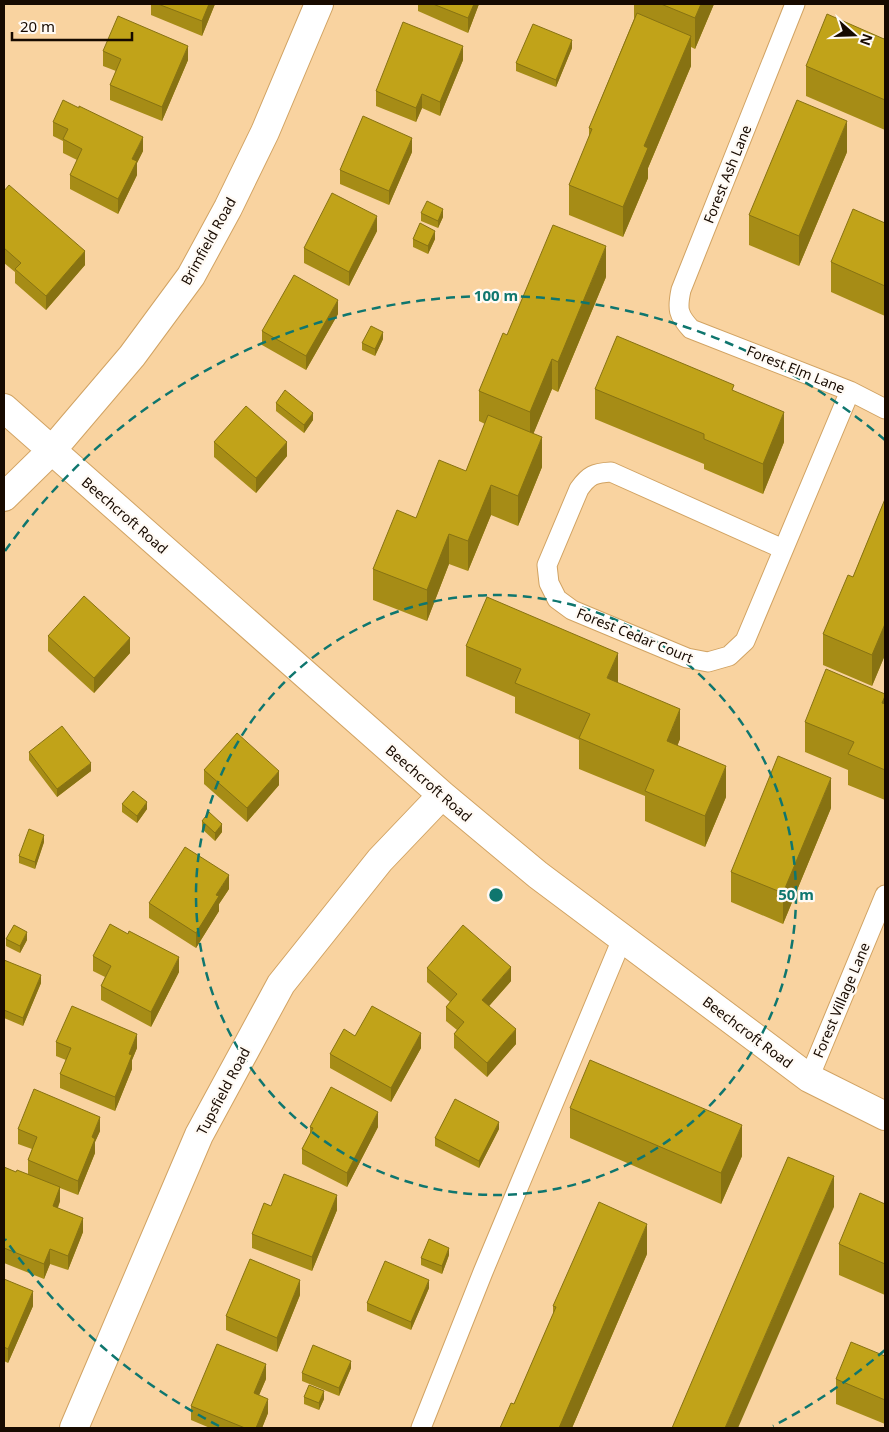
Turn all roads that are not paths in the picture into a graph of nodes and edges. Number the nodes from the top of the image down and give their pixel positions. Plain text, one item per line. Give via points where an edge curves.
1 (319, 4) edge
2 (795, 4) edge
3 (705, 333) joint
4 (850, 391) junction
5 (4, 408) edge
6 (885, 409) edge
7 (52, 450) junction
8 (4, 497) edge
9 (783, 549) junction
10 (442, 795) junction
11 (885, 895) edge
12 (622, 939) junction
13 (809, 1078) junction
14 (885, 1116) edge
15 (74, 1428) edge
16 (421, 1428) edge

1 - 7 street, Brimfield Road via 265,132 191,276 132,356
2 - 3 lane, Forest Ash Lane via 681,290 678,304 681,318 692,329
3 - 4 lane, Forest Elm Lane
4 - 6 lane, Forest Elm Lane
4 - 9 lane, Forest Cedar Court
5 - 7 street, Beechcroft Road
7 - 8 street, Brimfield Road
7 - 10 street, Beechcroft Road
9 - 9 lane, Forest Cedar Court via 745,641 729,656 708,662 687,658 572,610 557,599 549,583 547,565 579,489 598,473 611,472
10 - 12 street, Beechcroft Road
10 - 15 street, Tupsfield Road via 380,860 281,984 199,1135
11 - 13 lane, Forest Village Lane
12 - 13 street, Beechcroft Road
12 - 16 lane via 482,1272
13 - 14 street, Beechcroft Road

